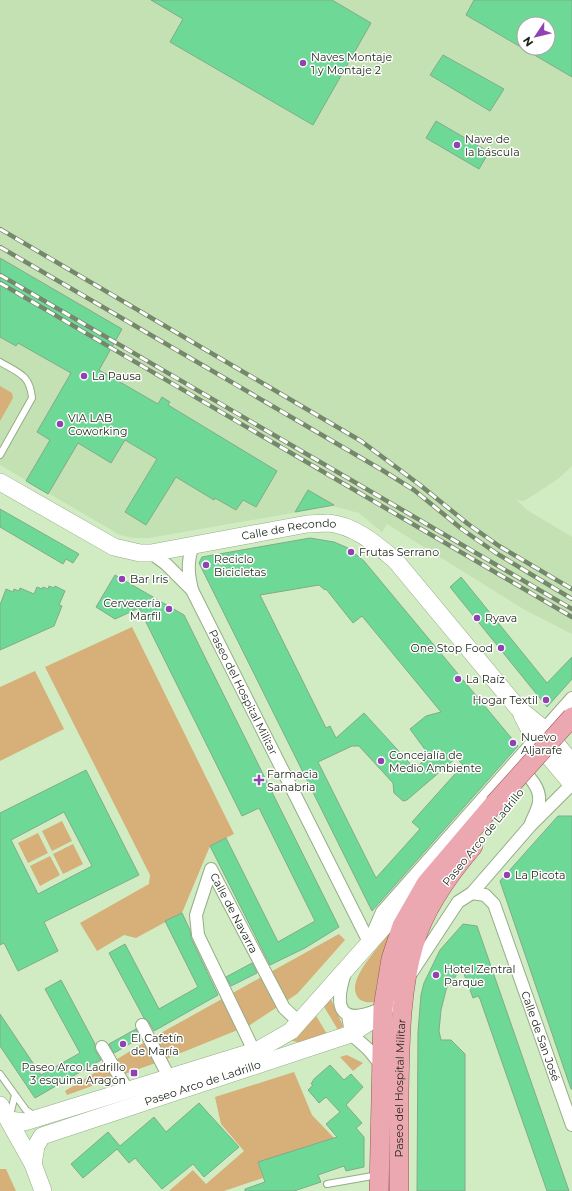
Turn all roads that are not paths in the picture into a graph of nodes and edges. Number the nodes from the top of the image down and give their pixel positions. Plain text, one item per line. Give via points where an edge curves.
1 (0, 362) edge
2 (0, 455) edge
3 (0, 482) edge
4 (193, 545) junction
5 (151, 553) junction
6 (192, 590) junction
7 (572, 698) edge
8 (572, 717) edge
9 (572, 733) edge
10 (539, 735) junction
11 (570, 757) edge
12 (508, 771) junction
13 (572, 784) edge
14 (498, 807) junction
15 (530, 826) junction
16 (426, 884) junction
17 (472, 893) junction
18 (370, 944) junction
19 (346, 970) junction
20 (404, 985) junction
21 (383, 1008) junction
22 (348, 1015) junction
23 (299, 1022) junction
24 (142, 1025) dead end
25 (351, 1034) junction
26 (102, 1047) dead end
27 (254, 1051) junction
28 (381, 1065) junction
29 (0, 1074) edge
30 (169, 1077) junction
31 (128, 1091) junction
32 (14, 1095) junction
33 (0, 1105) edge
34 (38, 1118) junction
35 (9, 1120) junction
36 (572, 1125) edge
37 (33, 1164) junction
38 (379, 1183) edge
39 (326, 1184) dead end
40 (43, 1191) edge
41 (399, 1191) edge

1 - 2 lane via 26,377 32,398
3 - 5 street, Calle de Recondo via 114,547
4 - 5 street, Calle de Recondo
4 - 6 street, Paseo del Hospital Militar via 187,572
4 - 10 street, Calle de Recondo via 307,524 329,523 354,530 395,560
5 - 6 street, Paseo del Hospital Militar
6 - 18 street, Paseo del Hospital Militar
7 - 10 street, Paseo Arco de Ladrillo
8 - 14 main road, Paseo Arco de Ladrillo, bridge
9 - 14 main road, Paseo Arco de Ladrillo
10 - 11 street
10 - 12 street, Paseo Arco de Ladrillo
10 - 13 street
12 - 15 street, Paseo Arco de Ladrillo via 524,772 538,794 539,801
12 - 18 street, Paseo Arco de Ladrillo via 382,912
13 - 15 street, Paseo Arco de Ladrillo
14 - 16 main road, Paseo Arco de Ladrillo
14 - 20 main road, Paseo Arco de Ladrillo via 441,888 425,917 414,943
15 - 17 street, Paseo Arco de Ladrillo
16 - 18 street, Paseo Arco de Ladrillo via 403,905
16 - 21 main road, Paseo Arco de Ladrillo via 402,926 391,959
17 - 20 street, Paseo Arco de Ladrillo via 458,902
17 - 36 street, Calle de San José via 485,895 494,904
18 - 19 street, Paseo Arco de Ladrillo
19 - 22 street, Paseo Arco de Ladrillo via 339,995 341,1006
19 - 23 street, Paseo Arco de Ladrillo
20 - 21 street, Paseo Arco de Ladrillo via 396,997
20 - 41 main road, Paseo del Hospital Militar via 400,1055
21 - 22 street, Paseo Arco de Ladrillo via 361,1016
21 - 25 street, Paseo Arco de Ladrillo via 366,1025
21 - 28 main road, Paseo del Hospital Militar
22 - 25 street
23 - 27 street, Paseo Arco de Ladrillo via 291,1031
23 - 27 street, Calle de Navarra via 284,1008 211,869 196,915 198,935
24 - 30 street
25 - 28 street, Paseo del Hospital Militar
25 - 37 street, Paseo Arco de Ladrillo via 42,1136 36,1146
26 - 31 street
27 - 30 street, Paseo Arco de Ladrillo
28 - 38 main road, Paseo del Hospital Militar
29 - 32 lane
30 - 31 street, Paseo Arco de Ladrillo
31 - 34 street, Paseo Arco de Ladrillo
32 - 34 lane via 26,1110
32 - 35 lane
33 - 35 street
34 - 35 street, Paseo Arco de Ladrillo via 25,1122
35 - 37 street
37 - 40 street
38 - 39 lane

